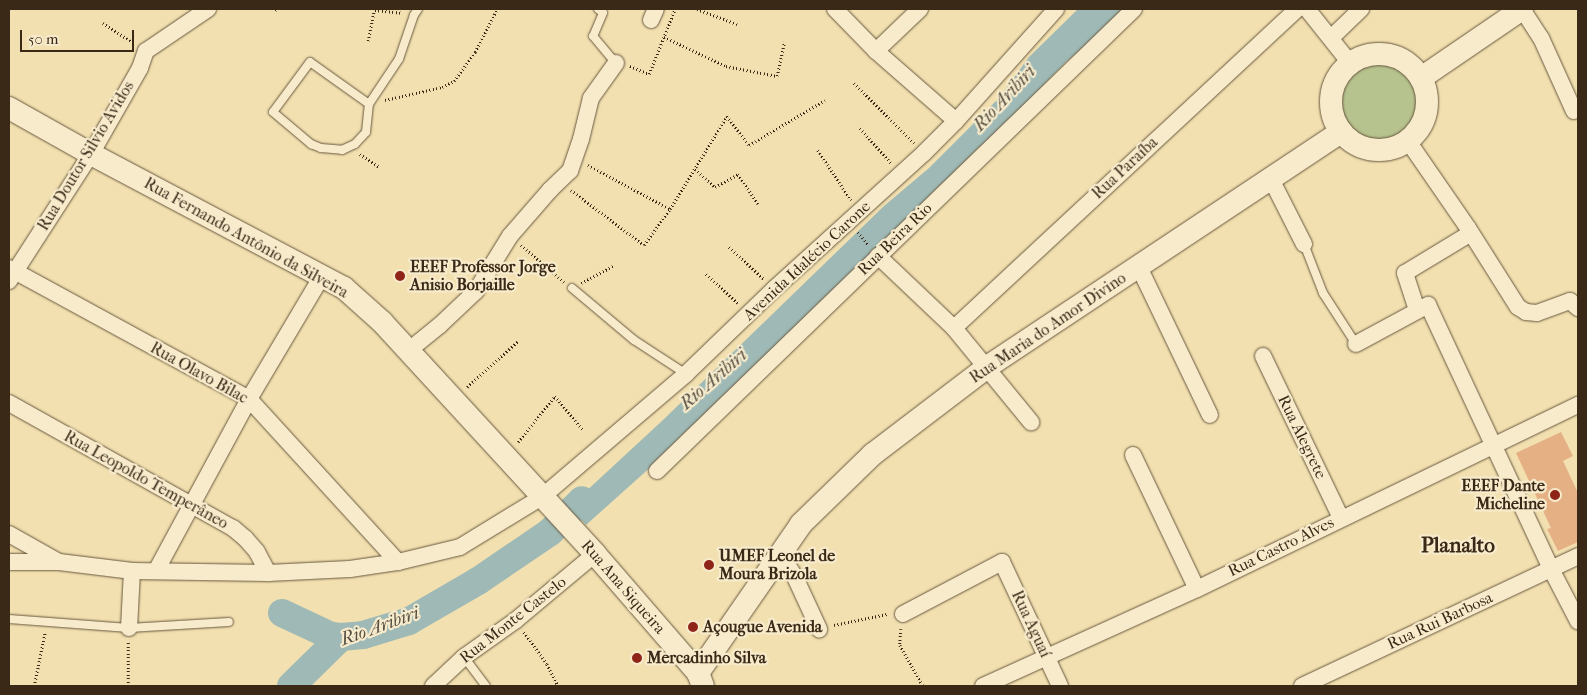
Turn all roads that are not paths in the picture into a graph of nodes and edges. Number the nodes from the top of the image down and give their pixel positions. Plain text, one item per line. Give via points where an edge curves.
1 (208, 9) edge
2 (598, 9) edge
3 (835, 9) edge
4 (920, 9) edge
5 (1056, 9) edge
6 (1134, 9) edge
7 (1297, 9) edge
8 (1306, 9) edge
9 (1361, 9) edge
10 (1522, 9) edge
11 (416, 12) edge
12 (1331, 38) junction
13 (876, 51) junction
14 (616, 63) joint
15 (1350, 63) junction
16 (1420, 78) junction
17 (369, 104) junction
18 (9, 108) edge
19 (1574, 110) dead end
20 (956, 121) junction
21 (1341, 132) junction
22 (1408, 141) junction
23 (90, 154) junction
24 (1271, 179) junction
25 (1471, 233) junction
26 (1304, 244) joint
27 (874, 251) junction
28 (1139, 267) junction
29 (11, 273) edge
30 (322, 276) junction
31 (572, 288) road end
32 (1578, 308) edge
33 (1417, 310) junction
34 (954, 328) junction
35 (1356, 344) joint
36 (408, 351) junction
37 (1263, 356) dead end
38 (987, 367) junction
39 (686, 374) junction
40 (249, 399) junction
41 (9, 403) edge
42 (1578, 405) edge
43 (1210, 415) dead end
44 (1031, 422) dead end
45 (1493, 446) junction
46 (1133, 455) dead end
47 (657, 471) dead end
48 (549, 504) junction
49 (192, 505) junction
50 (1341, 518) junction
51 (9, 534) edge
52 (578, 535) joint
53 (780, 552) junction
54 (595, 554) junction
55 (1578, 556) edge
56 (9, 562) edge
57 (59, 562) junction
58 (398, 562) junction
59 (1551, 569) junction
60 (132, 571) junction
61 (156, 571) junction
62 (268, 573) junction
63 (1197, 590) junction
64 (903, 614) road end
65 (9, 619) edge
66 (1578, 620) edge
67 (229, 622) dead end
68 (129, 628) junction
69 (819, 629) road end
70 (464, 657) junction
71 (1047, 658) junction
72 (700, 680) edge
73 (432, 686) edge
74 (486, 686) edge
75 (983, 686) edge
76 (1060, 686) edge
77 (1302, 686) edge

1 - 23 street, Rua Doutor Silvio Avidos via 146,51 140,68
2 - 14 lane via 603,13 593,36
3 - 13 street
4 - 13 street
5 - 20 street, Avenida Idalécio Carone
6 - 27 street, Rua Beira Rio
7 - 34 street, Rua Paraíba
8 - 12 street
9 - 12 street
10 - 16 street
10 - 19 street via 1541,38
11 - 17 lane via 399,59
12 - 15 street
13 - 20 street
14 - 36 street via 591,98 570,171 510,236 476,291
15 - 16 street via 1366,56 1393,56 1409,64
15 - 21 street via 1338,77 1331,95 1332,115
16 - 22 street via 1427,94 1427,112 1420,128
17 - 17 lane via 310,62 273,112 316,146 335,150 350,147 361,139 366,132
18 - 23 street, Rua Fernando Antônio da Silveira
20 - 39 street, Avenida Idalécio Carone
21 - 22 street via 1355,144 1373,150 1391,149
21 - 24 street, Rua Maria do Amor Divino
22 - 25 street
23 - 29 street, Rua Doutor Silvio Avidos
23 - 30 street, Rua Fernando Antônio da Silveira
24 - 26 street
24 - 28 street, Rua Maria do Amor Divino
25 - 32 street via 1515,303 1526,312 1537,313 1570,301
25 - 33 street via 1405,273
26 - 35 lane via 1322,293
27 - 34 street
27 - 47 street, Rua Beira Rio
28 - 38 street, Rua Maria do Amor Divino
28 - 43 street
29 - 40 street, Rua Olavo Bilac
30 - 36 street, Rua Fernando Antônio da Silveira via 362,303
30 - 40 street
31 - 39 lane via 634,340
33 - 35 street
33 - 45 street via 1428,305
34 - 38 street
36 - 48 street, Rua Fernando Antônio da Silveira
37 - 50 street, Rua Alegrete
38 - 44 street
38 - 53 street, Rua Maria do Amor Divino via 873,454 801,524
39 - 48 street, Avenida Idalécio Carone
40 - 49 street
40 - 58 street, Rua Olavo Bilac
41 - 49 street, Rua Leopoldo Temperâneo
42 - 45 street, Rua Castro Alves
45 - 50 street, Rua Castro Alves
45 - 59 street
46 - 63 street
48 - 52 street, Rua Fernando Antônio da Silveira
48 - 58 street, Avenida Idalécio Carone via 460,547
49 - 61 street
49 - 62 street, Rua Leopoldo Temperâneo via 246,538
50 - 63 street, Rua Castro Alves
51 - 57 street
52 - 54 street, Rua Ana Siqueira
53 - 69 street
53 - 72 street, Rua Maria do Amor Divino
54 - 70 street, Rua Monte Castelo via 516,620
54 - 72 street, Rua Ana Siqueira
55 - 59 street, Rua Rui Barbosa
56 - 57 street, Avenida Idalécio Carone
57 - 60 street, Avenida Idalécio Carone
58 - 62 street, Avenida Idalécio Carone via 350,569
59 - 66 street
59 - 77 street, Rua Rui Barbosa
60 - 61 street, Avenida Idalécio Carone
60 - 68 street
61 - 62 street, Avenida Idalécio Carone
63 - 71 street, Rua Castro Alves
64 - 71 street, Rua Aguaí via 1002,562
65 - 68 lane
67 - 68 lane
70 - 73 street, Rua Monte Castelo
70 - 74 lane
71 - 75 street, Rua Castro Alves
71 - 76 street, Rua Aguaí

